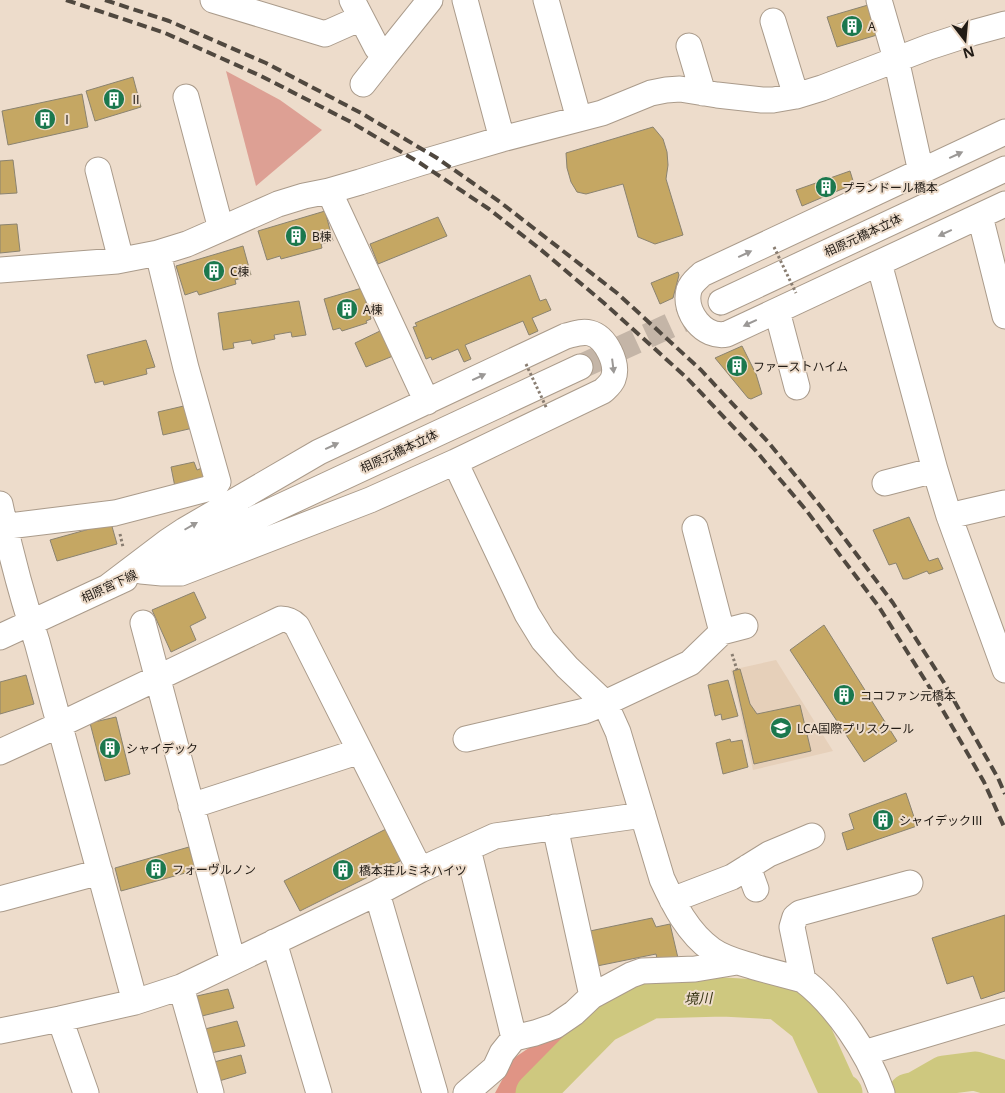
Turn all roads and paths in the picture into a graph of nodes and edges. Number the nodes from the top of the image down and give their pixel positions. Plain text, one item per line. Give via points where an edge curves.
1 (213, 0) edge
2 (430, 0) edge
3 (465, 0) edge
4 (546, 0) edge
5 (879, 0) edge
6 (356, 9) edge
7 (773, 21) dead end
8 (1005, 24) edge
9 (689, 46) dead end
10 (385, 56) junction
11 (896, 60) junction
12 (363, 84) dead end
13 (703, 93) junction
14 (796, 96) junction
15 (186, 97) dead end
16 (579, 119) junction
17 (1005, 132) edge
18 (502, 139) junction
19 (1005, 169) edge
20 (98, 170) dead end
21 (921, 172) junction
22 (329, 191) junction
23 (1005, 204) edge
24 (980, 216) junction
25 (221, 229) junction
26 (774, 247) dead end
27 (158, 253) junction
28 (121, 260) junction
29 (879, 263) junction
30 (0, 270) edge
31 (1000, 277) edge
32 (796, 293) dead end
33 (721, 302) tunnel mouth
34 (776, 311) junction
35 (1005, 316) edge
36 (526, 364) dead end
37 (580, 367) tunnel mouth
38 (796, 387) dead end
39 (427, 402) junction
40 (547, 409) dead end
41 (455, 462) junction
42 (935, 470) junction
43 (885, 483) dead end
44 (1005, 503) edge
45 (949, 516) junction
46 (2, 519) edge
47 (695, 528) dead end
48 (218, 535) joint
49 (141, 571) junction
50 (109, 586) junction
51 (30, 623) junction
52 (143, 623) dead end
53 (0, 637) edge
54 (1005, 670) edge
55 (157, 679) junction
56 (605, 703) junction
57 (60, 725) junction
58 (466, 738) dead end
59 (360, 751) junction
60 (0, 752) edge
61 (191, 806) junction
62 (643, 815) junction
63 (555, 827) junction
64 (812, 836) dead end
65 (468, 849) junction
66 (420, 870) junction
67 (100, 872) junction
68 (910, 883) dead end
69 (377, 893) junction
70 (0, 899) edge
71 (672, 900) junction
72 (274, 942) junction
73 (233, 962) junction
74 (737, 962) junction
75 (803, 980) junction
76 (181, 987) junction
77 (592, 996) junction
78 (135, 1002) junction
79 (1005, 1011) edge
80 (60, 1019) junction
81 (0, 1031) edge
82 (514, 1038) junction
83 (864, 1054) junction
84 (880, 1088) edge
85 (86, 1093) edge
86 (211, 1093) edge
87 (320, 1093) edge
88 (435, 1093) edge
89 (466, 1093) edge

1 - 6 street via 326,34
2 - 10 street
3 - 18 street
4 - 16 street
5 - 11 street
6 - 10 street via 377,48
7 - 14 street
8 - 11 street
9 - 13 street
10 - 12 street
11 - 14 street
11 - 21 street
13 - 14 street via 762,100
13 - 16 street via 680,90 651,93
15 - 25 street
16 - 18 street
21 -> 17 street
18 - 22 street
19 - 33 street, 相原元橋本立体
20 - 28 street
34 -> 21 street via 728,334 715,334 693,318 689,290 702,274
22 - 25 street via 278,204
22 - 39 street
23 - 24 street
24 -> 29 street
24 - 31 street
25 - 27 street
26 - 32 path, bridge
27 - 28 street
27 - 46 street via 218,482 208,489 115,513
28 - 30 street
29 - 34 street
29 - 42 street
31 - 35 street
34 - 38 street
36 - 40 path, bridge
37 - 48 street, 相原元橋本立体
39 -> 41 street via 566,336 594,334 611,355 614,373 603,391
50 -> 39 street via 185,530 319,452
41 - 49 street via 370,500 181,573
41 - 56 street via 527,614 543,640 566,667
42 - 43 street
42 - 45 street
44 - 45 street
45 - 54 street
46 - 51 street
47 - 56 street via 733,629 690,663
48 - 49 street, 相原宮下線
49 - 50 street, 相原宮下線
50 - 51 street, 相原宮下線
51 - 53 street, 相原宮下線
51 - 57 street
52 - 55 street
55 - 57 street
55 - 59 street via 286,619 297,626
55 - 61 street
56 - 58 street
56 - 62 street via 618,732
57 - 60 street
57 - 67 street
59 - 61 street
59 - 66 street
61 - 73 street
62 - 63 street
62 - 71 street via 662,879
63 - 65 street via 495,836
63 - 77 street
64 - 71 street via 769,854 752,878 732,877
65 - 66 street
65 - 82 street
66 - 69 street
67 - 70 street
67 - 78 street
68 - 75 street via 795,916 792,926
69 - 72 street
69 - 88 street
71 - 74 street via 687,925 702,941
72 - 73 street
72 - 87 street
73 - 76 street
74 - 75 street
74 - 77 street via 637,973
75 - 83 street via 834,1009
76 - 78 street
76 - 86 street
77 - 82 street via 555,1026
78 - 80 street
79 - 83 street
80 - 81 street
80 - 85 street
82 - 89 street via 495,1068
83 - 84 street

